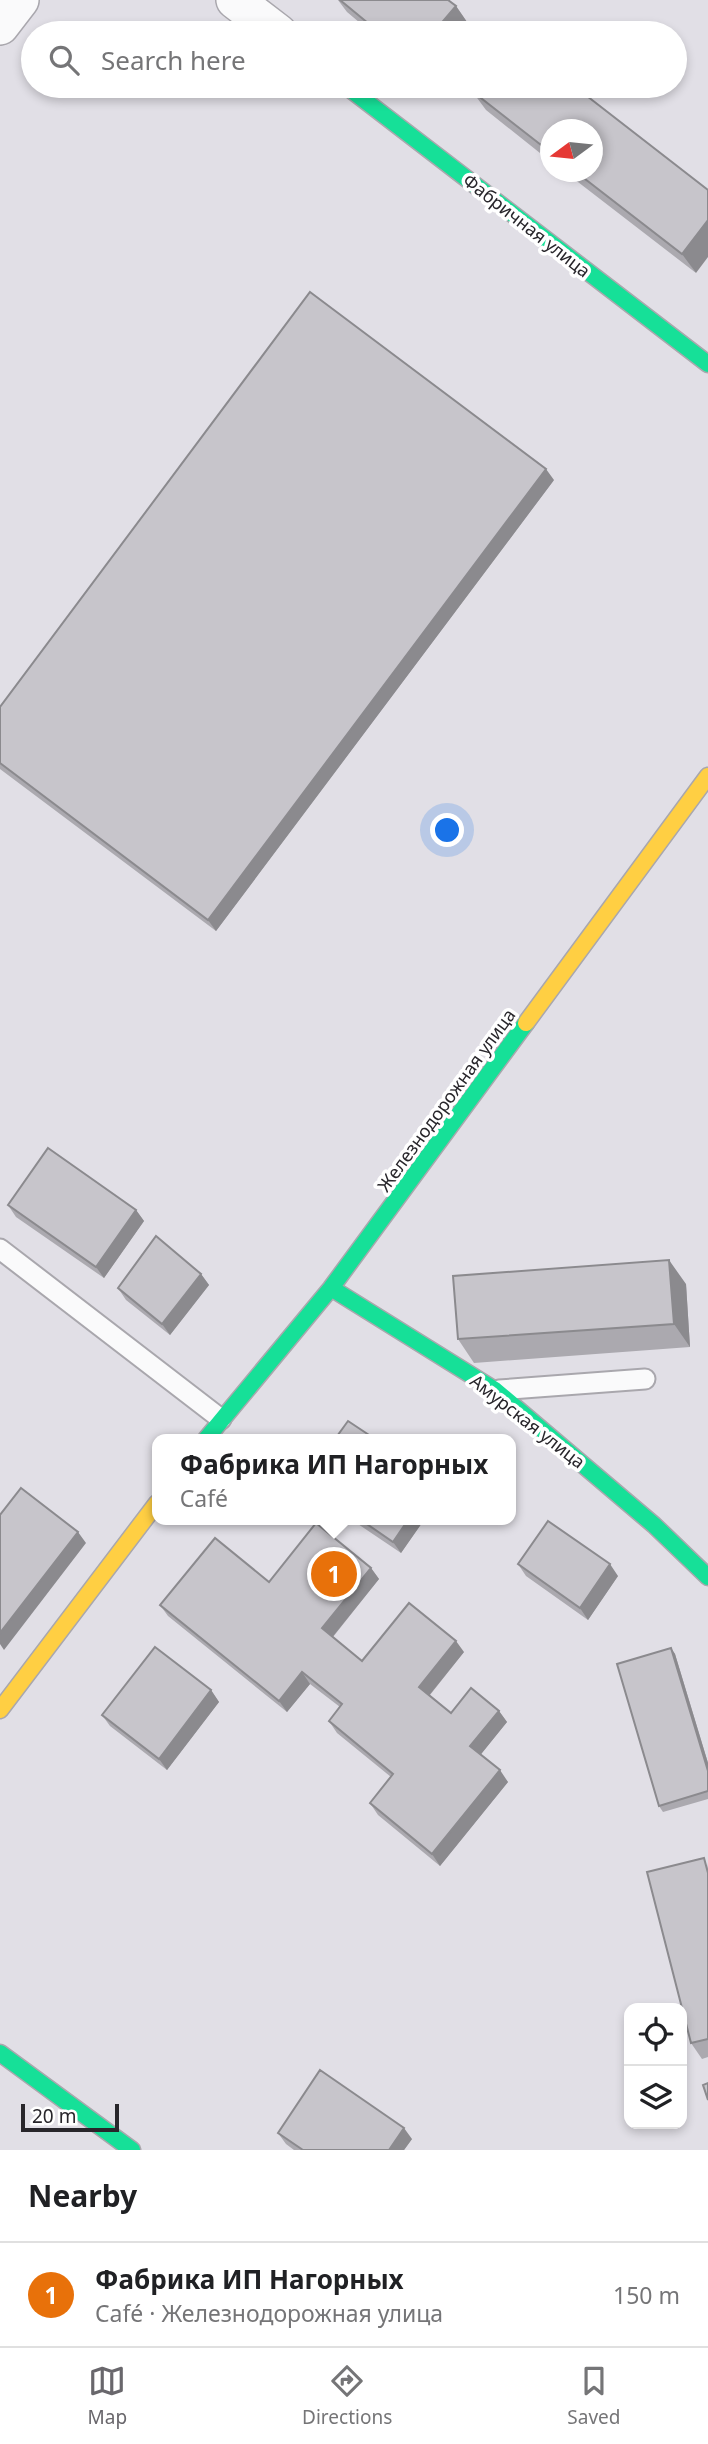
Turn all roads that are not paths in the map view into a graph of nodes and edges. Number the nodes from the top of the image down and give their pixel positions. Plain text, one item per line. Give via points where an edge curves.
1 (20, 0) edge
2 (235, 0) edge
3 (262, 21) edge
4 (0, 26) edge
5 (362, 98) edge
6 (708, 364) edge
7 (708, 776) edge
8 (0, 1249) edge
9 (331, 1288) junction
10 (645, 1379) dead end
11 (495, 1390) junction
12 (221, 1419) junction
13 (210, 1434) edge
14 (152, 1510) edge
15 (708, 1577) edge
16 (0, 1710) edge
17 (0, 2053) edge
18 (132, 2150) edge

1 - 4 street
2 - 3 street
5 - 6 street, Фабричная улица
7 - 9 street, Железнодорожная улица
8 - 12 lane
9 - 11 street, Амурская улица
9 - 12 street, Железнодорожная улица
10 - 11 lane
11 - 15 street, Амурская улица
12 - 13 street, Железнодорожная улица
14 - 16 street
17 - 18 street

